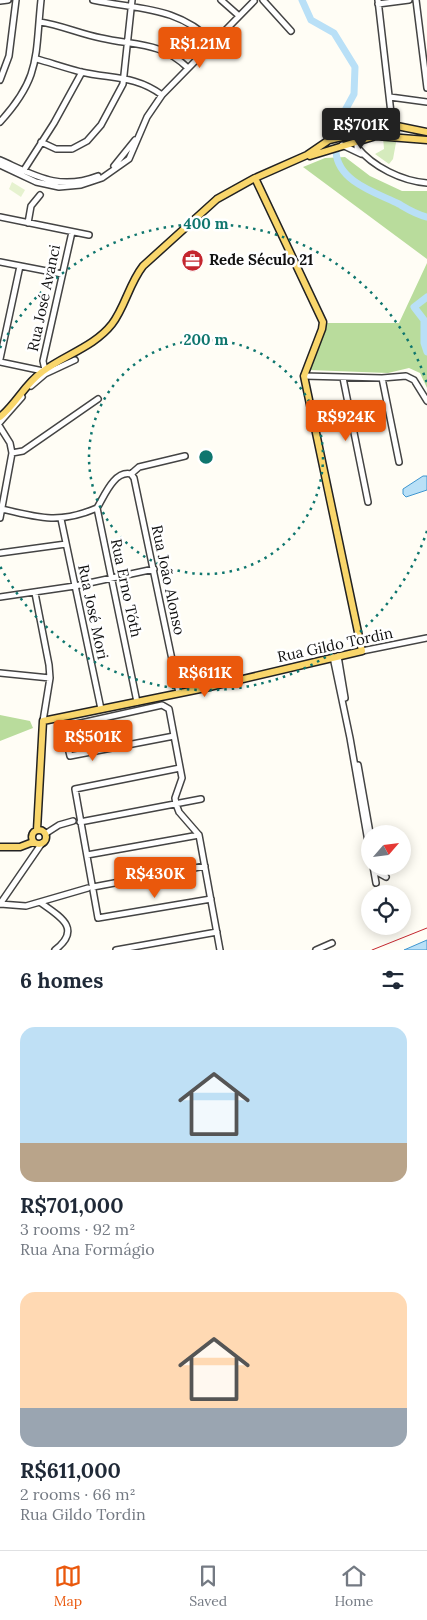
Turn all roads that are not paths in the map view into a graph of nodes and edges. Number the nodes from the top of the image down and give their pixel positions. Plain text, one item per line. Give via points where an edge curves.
1 (8, 0) edge
2 (16, 0) edge
3 (41, 0) edge
4 (93, 0) edge
5 (221, 0) edge
6 (262, 0) edge
7 (410, 0) edge
8 (416, 0) edge
9 (0, 1) edge
10 (254, 1) edge
11 (378, 2) edge
12 (131, 3) edge
13 (238, 15) junction
14 (40, 22) junction
15 (291, 31) dead end
16 (126, 42) junction
17 (213, 42) junction
18 (36, 59) junction
19 (188, 68) junction
20 (82, 72) junction
21 (123, 78) junction
22 (0, 80) edge
23 (427, 88) edge
24 (162, 94) junction
25 (390, 97) junction
26 (427, 102) edge
27 (391, 113) junction
28 (0, 122) edge
29 (397, 126) junction
30 (385, 127) junction
31 (427, 132) edge
32 (389, 135) junction
33 (329, 140) junction
34 (357, 140) junction
35 (427, 140) edge
36 (41, 142) junction
37 (342, 145) junction
38 (331, 149) junction
39 (366, 157) junction
40 (0, 160) edge
41 (297, 160) junction
42 (0, 166) edge
43 (22, 173) junction
44 (255, 178) junction
45 (427, 183) edge
46 (40, 195) dead end
47 (0, 217) edge
48 (28, 223) junction
49 (72, 232) junction
50 (89, 235) dead end
51 (0, 262) edge
52 (20, 266) junction
53 (62, 274) junction
54 (75, 360) dead end
55 (0, 361) edge
56 (44, 370) junction
57 (304, 376) junction
58 (343, 378) junction
59 (382, 378) junction
60 (98, 399) dead end
61 (427, 401) edge
62 (0, 408) edge
63 (8, 410) junction
64 (0, 417) edge
65 (0, 422) edge
66 (0, 427) edge
67 (12, 453) junction
68 (185, 456) dead end
69 (399, 462) dead end
70 (131, 474) junction
71 (368, 502) dead end
72 (97, 508) junction
73 (2, 510) junction
74 (0, 518) edge
75 (61, 520) junction
76 (66, 544) junction
77 (0, 553) edge
78 (154, 569) junction
79 (112, 578) junction
80 (75, 586) junction
81 (35, 592) junction
82 (0, 597) edge
83 (427, 638) edge
84 (362, 651) junction
85 (335, 657) junction
86 (0, 673) edge
87 (50, 678) junction
88 (179, 693) junction
89 (137, 702) junction
90 (101, 709) junction
91 (43, 721) junction
92 (174, 736) junction
93 (180, 768) junction
94 (201, 799) dead end
95 (176, 804) junction
96 (73, 821) dead end
97 (80, 822) junction
98 (365, 825) edge
99 (368, 825) edge
100 (37, 830) junction
101 (45, 834) junction
102 (199, 835) junction
103 (33, 842) junction
104 (42, 843) junction
105 (0, 847) edge
106 (87, 855) junction
107 (205, 866) junction
108 (375, 875) edge
109 (382, 875) edge
110 (386, 877) dead end
111 (376, 883) dead end
112 (90, 887) junction
113 (211, 899) junction
114 (41, 902) junction
115 (0, 904) edge
116 (217, 932) junction
117 (332, 943) dead end
118 (55, 950) edge
119 (116, 950) edge
120 (220, 950) edge
121 (316, 950) edge

1 - 9 street
2 - 22 street via 9,56
3 - 14 street
4 - 12 street
5 - 13 street
6 - 15 street
7 - 11 street
8 - 23 street
10 - 13 street
11 - 25 street
12 - 16 street
12 - 17 street via 179,18 198,28
13 - 17 street
14 - 16 street
14 - 18 street
16 - 19 street via 162,49
16 - 21 street
17 - 19 street
18 - 20 street
18 - 28 street via 19,101
19 - 24 street
20 - 21 street
20 - 36 street
21 - 24 street via 142,82
21 - 36 street via 101,125 87,141 64,150
24 - 43 street via 155,102 129,159 102,178 64,188 46,185
25 - 26 street
25 - 27 street
27 - 29 street
27 - 30 street
29 - 30 main road
29 - 31 main road
29 - 32 main road via 396,131
30 - 33 main road
32 - 34 main road
32 - 35 main road
33 - 38 main road via 327,145
33 - 41 main road
34 - 37 main road
34 - 39 street via 357,147
36 - 43 street
37 - 38 main road
37 - 39 street
38 - 41 main road
39 - 45 street via 406,180
40 - 43 street
41 - 44 main road
42 - 43 street
44 - 56 main road via 217,200 147,262 136,276 117,316 99,337
44 - 57 main road via 321,316 322,329
46 - 48 street via 31,206
47 - 48 street
48 - 49 street
49 - 50 street
49 - 53 street, Rua José Avanci
51 - 52 street
52 - 53 street
52 - 55 street
53 - 56 street, Rua José Avanci
54 - 65 street via 45,374
55 - 56 street
56 - 63 main road
57 - 58 street
57 - 84 main road
58 - 59 street
58 - 71 street
59 - 61 street via 410,377
59 - 69 street
60 - 67 street via 23,451
62 - 63 street
63 - 64 main road
66 - 67 street
67 - 73 street
68 - 70 street via 140,466
70 - 72 street via 124,473 117,478
70 - 78 street, Rua João Alonso
72 - 75 street
72 - 79 street, Rua Erno Tóth
73 - 74 street
73 - 75 street
75 - 76 street, Rua José Mori
76 - 77 street
76 - 80 street, Rua José Mori
78 - 79 street
78 - 88 street, Rua João Alonso
79 - 80 street
79 - 89 street, Rua Erno Tóth
80 - 81 street
80 - 90 street, Rua José Mori
81 - 82 street
81 - 87 street
83 - 84 street, Rua Gildo Tordin
84 - 85 main road, Rua Gildo Tordin
85 - 88 main road, Rua Gildo Tordin
85 - 98 street
85 - 99 street
86 - 87 street
87 - 91 street
88 - 89 main road, Rua Gildo Tordin
89 - 90 main road, Rua Gildo Tordin
90 - 91 main road, Rua Gildo Tordin
91 - 100 main road
92 - 92 street via 168,709 162,705 63,727 70,756
92 - 93 street
93 - 95 street via 182,778
93 - 97 street via 76,788
94 - 95 street
95 - 97 street
95 - 102 street
96 - 101 street
97 - 106 street
100 - 101 main road
100 - 103 main road via 32,835
101 - 104 main road
102 - 106 street
102 - 107 street
103 - 104 main road
103 - 105 main road via 20,847
104 - 115 street
106 - 112 street
107 - 112 street
107 - 113 street
108 - 111 street
109 - 110 street
112 - 113 street via 99,919
112 - 114 street
113 - 116 street
114 - 115 street via 17,907
114 - 118 street via 65,921 68,934 65,942
116 - 119 street
116 - 120 street
117 - 121 street

